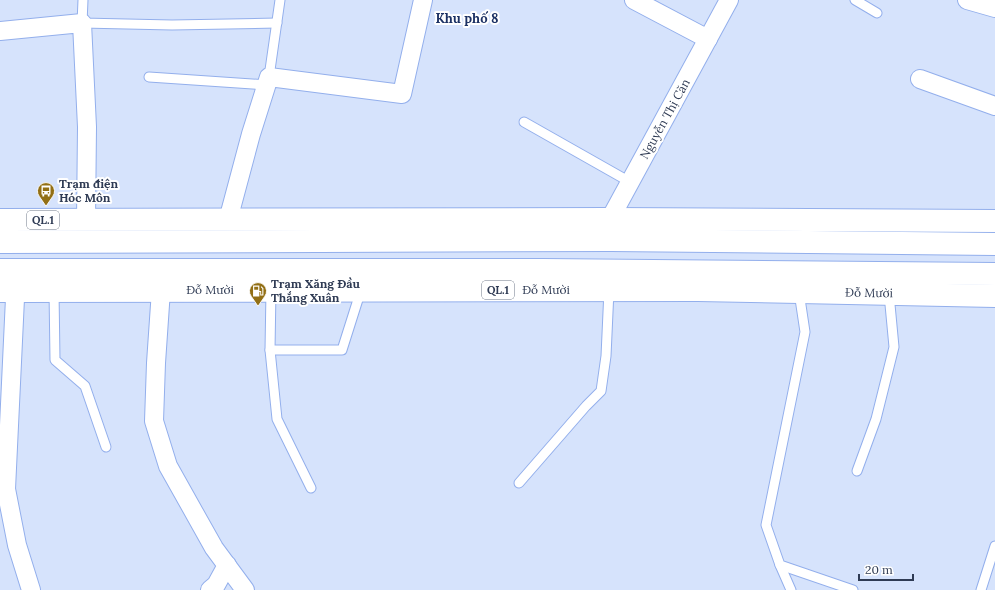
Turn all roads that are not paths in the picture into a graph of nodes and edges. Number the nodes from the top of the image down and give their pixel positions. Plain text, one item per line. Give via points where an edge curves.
1 (83, 0) edge
2 (280, 0) edge
3 (423, 0) edge
4 (634, 0) edge
5 (729, 0) edge
6 (856, 0) edge
7 (967, 0) edge
8 (995, 8) edge
9 (877, 13) dead end
10 (82, 23) junction
11 (277, 23) junction
12 (0, 31) edge
13 (708, 40) junction
14 (149, 77) dead end
15 (920, 79) dead end
16 (268, 81) junction
17 (995, 106) edge
18 (524, 122) dead end
19 (630, 182) junction
20 (0, 220) edge
21 (86, 220) junction
22 (228, 220) junction
23 (995, 221) edge
24 (611, 230) junction
25 (0, 242) edge
26 (995, 244) edge
27 (995, 274) edge
28 (8, 281) edge
29 (161, 290) junction
30 (271, 290) junction
31 (362, 290) junction
32 (609, 290) junction
33 (54, 291) junction
34 (799, 292) junction
35 (889, 294) junction
36 (995, 296) edge
37 (270, 350) junction
38 (106, 447) dead end
39 (857, 471) dead end
40 (519, 483) dead end
41 (311, 488) dead end
42 (995, 546) edge
43 (227, 565) junction
44 (780, 566) junction
45 (31, 590) edge
46 (210, 590) edge
47 (245, 590) edge
48 (791, 590) edge
49 (854, 590) edge
50 (982, 590) edge

1 - 10 lane
2 - 11 lane
3 - 16 street via 402,94
4 - 13 street
5 - 13 street, Nguyễn Thị Căn
6 - 9 lane
7 - 8 street
10 - 11 lane
10 - 12 street
10 - 21 street via 87,127
11 - 16 lane
13 - 19 street, Nguyễn Thị Căn
14 - 16 lane
15 - 17 street
16 - 22 street
18 - 19 lane
19 - 24 street, Nguyễn Thị Căn
20 - 21 highway, QL.1
21 - 22 highway, QL.1
22 - 24 highway, QL.1
23 - 24 highway, QL.1
24 - 25 highway, QL.1
24 - 26 highway, QL.1
27 - 28 highway, Đỗ Mười / QL.1 via 543,270
28 - 33 highway, Đỗ Mười / QL.1
28 - 45 street via 6,489 17,545
29 - 30 highway, Đỗ Mười / QL.1
29 - 33 highway, Đỗ Mười / QL.1
29 - 43 street via 154,421 168,466 214,548
30 - 31 highway, Đỗ Mười / QL.1
30 - 37 lane
31 - 32 highway, Đỗ Mười / QL.1
31 - 37 lane via 342,350
32 - 34 highway, Đỗ Mười / QL.1
32 - 40 lane via 606,356 601,391
33 - 38 lane via 55,360 85,386
34 - 35 highway, Đỗ Mười / QL.1
34 - 44 lane via 805,332 766,525
35 - 36 highway, Đỗ Mười / QL.1
35 - 39 lane via 894,347 876,419
37 - 41 lane via 277,419
42 - 50 lane
43 - 46 street
43 - 47 street
44 - 48 lane
44 - 49 lane

